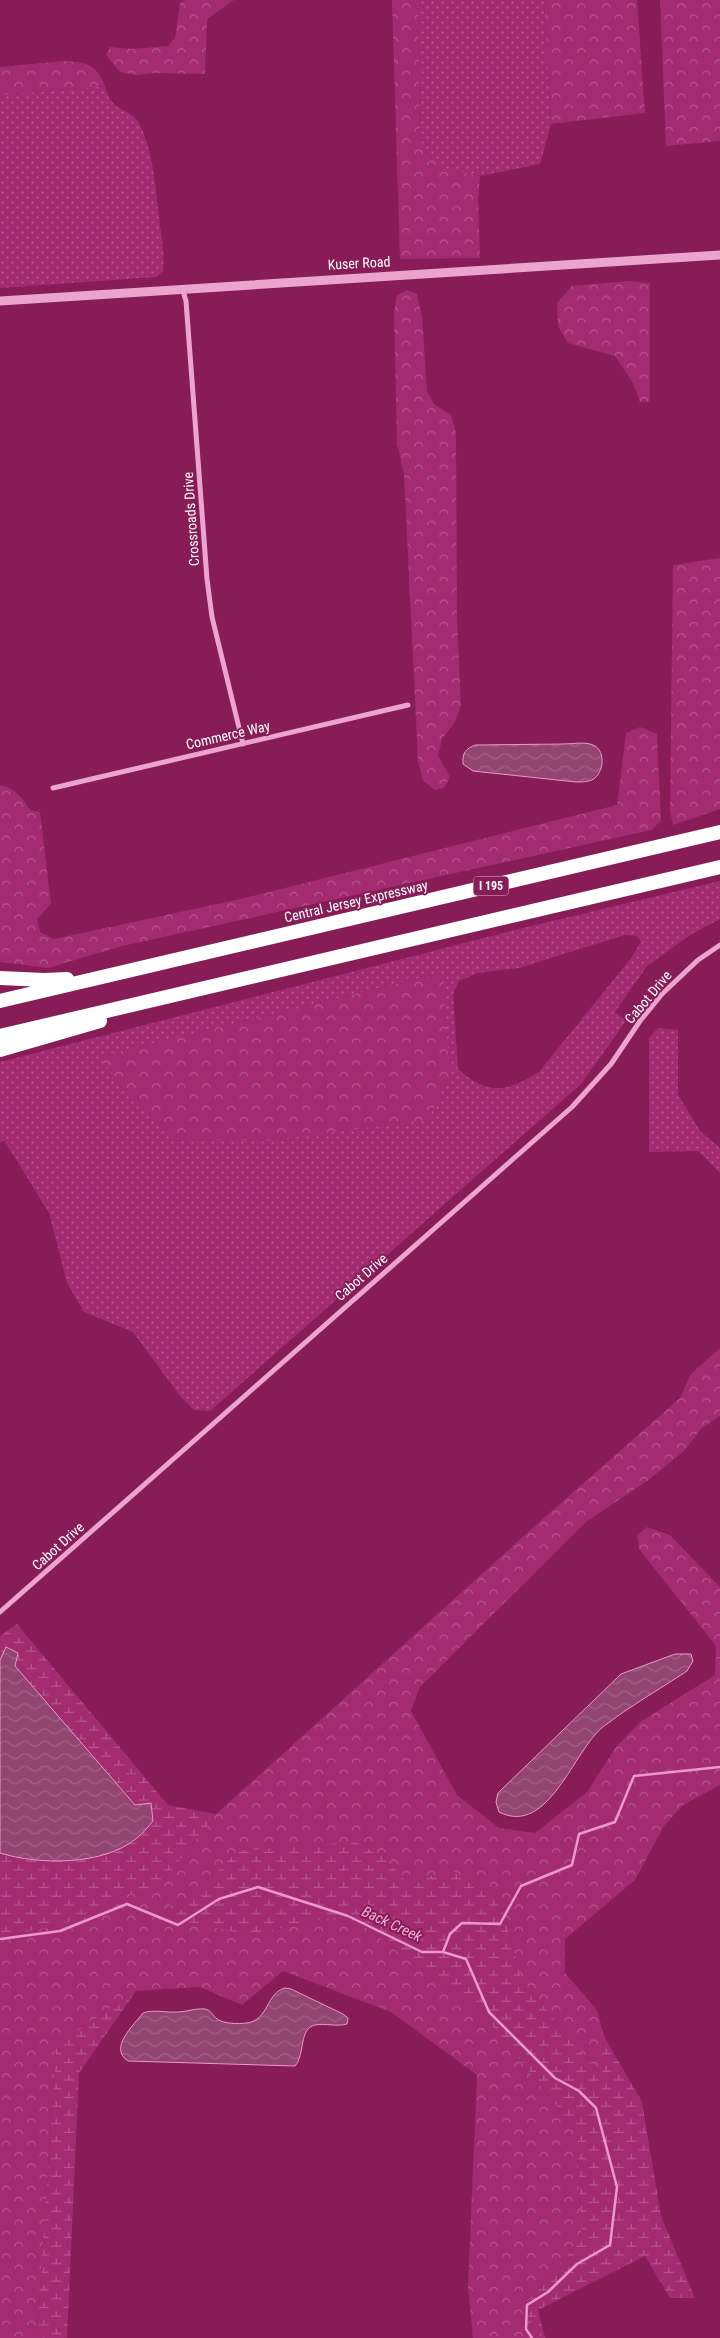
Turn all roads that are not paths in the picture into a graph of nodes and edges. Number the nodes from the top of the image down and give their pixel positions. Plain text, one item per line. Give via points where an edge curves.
1 (720, 255) edge
2 (183, 290) junction
3 (0, 301) edge
4 (408, 705) dead end
5 (243, 744) junction
6 (53, 788) dead end
7 (720, 832) edge
8 (720, 867) edge
9 (261, 940) junction
10 (720, 945) edge
11 (268, 973) junction
12 (0, 978) edge
13 (0, 1001) edge
14 (0, 1036) edge
15 (0, 1050) edge
16 (0, 1612) edge

1 - 2 street, Kuser Road
2 - 3 street, Kuser Road
2 - 5 street, Crossroads Drive via 212,617
4 - 5 street, Commerce Way
5 - 6 street, Commerce Way
7 - 9 highway, Central Jersey Expressway / I 195
8 - 11 highway
9 - 12 highway via 86,976 44,980
9 - 13 highway, Central Jersey Expressway / I 195
10 - 16 street, Cabot Drive via 698,960 662,994 611,1064 572,1107
11 - 14 highway
11 - 15 highway

